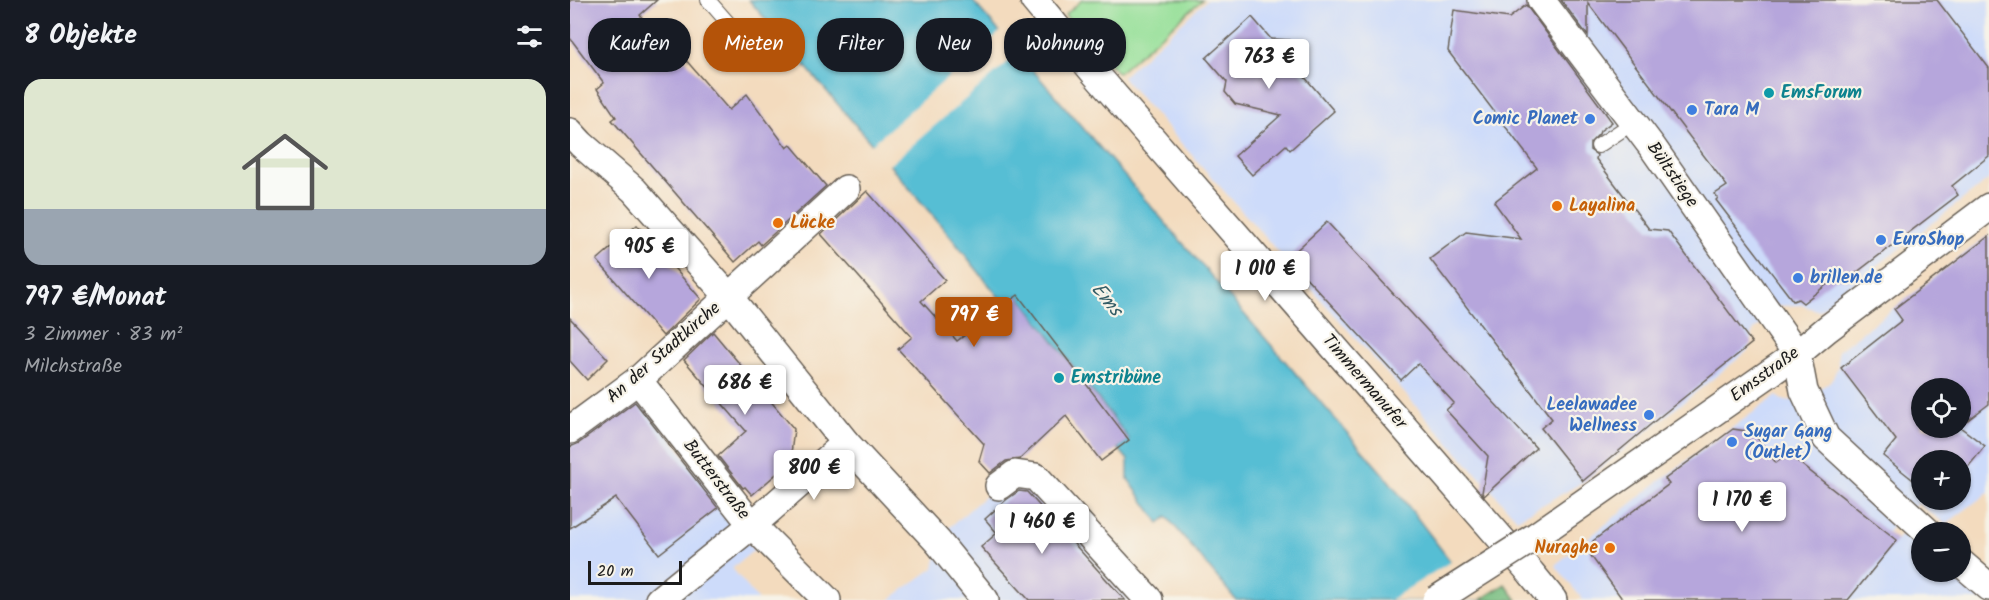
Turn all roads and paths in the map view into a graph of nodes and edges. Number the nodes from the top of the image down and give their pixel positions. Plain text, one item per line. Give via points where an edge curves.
1 (708, 0) edge
2 (1034, 0) edge
3 (1541, 0) edge
4 (724, 18) edge
5 (1634, 122) junction
6 (570, 132) edge
7 (1598, 146) dead end
8 (846, 189) dead end
9 (1989, 207) edge
10 (729, 297) junction
11 (1797, 354) junction
12 (638, 380) junction
13 (570, 430) edge
14 (846, 443) junction
15 (999, 486) dead end
16 (1916, 522) edge
17 (752, 525) junction
18 (1971, 571) edge
19 (1989, 587) edge
20 (659, 600) edge
21 (827, 600) edge
22 (985, 600) edge
23 (1149, 600) edge
24 (1436, 600) edge
25 (1552, 600) edge

1 - 4 lane
2 - 25 street, Timmermanufer
3 - 5 street, Bültstiege
5 - 7 lane
5 - 11 street, Bültstiege
6 - 10 street via 634,189
8 - 10 street, An der Stadtkirche
9 - 11 street, Emsstraße
10 - 12 street, An der Stadtkirche
10 - 14 street
11 - 16 street via 1804,391 1826,438
11 - 24 street, Emsstraße, bridge via 1536,536
12 - 13 street, An der Stadtkirche
12 - 17 street, Butterstraße
14 - 17 street
14 - 22 street via 938,542
15 - 23 street via 1015,474 1036,477
17 - 20 street
17 - 21 street, Butterstraße
18 - 19 street

